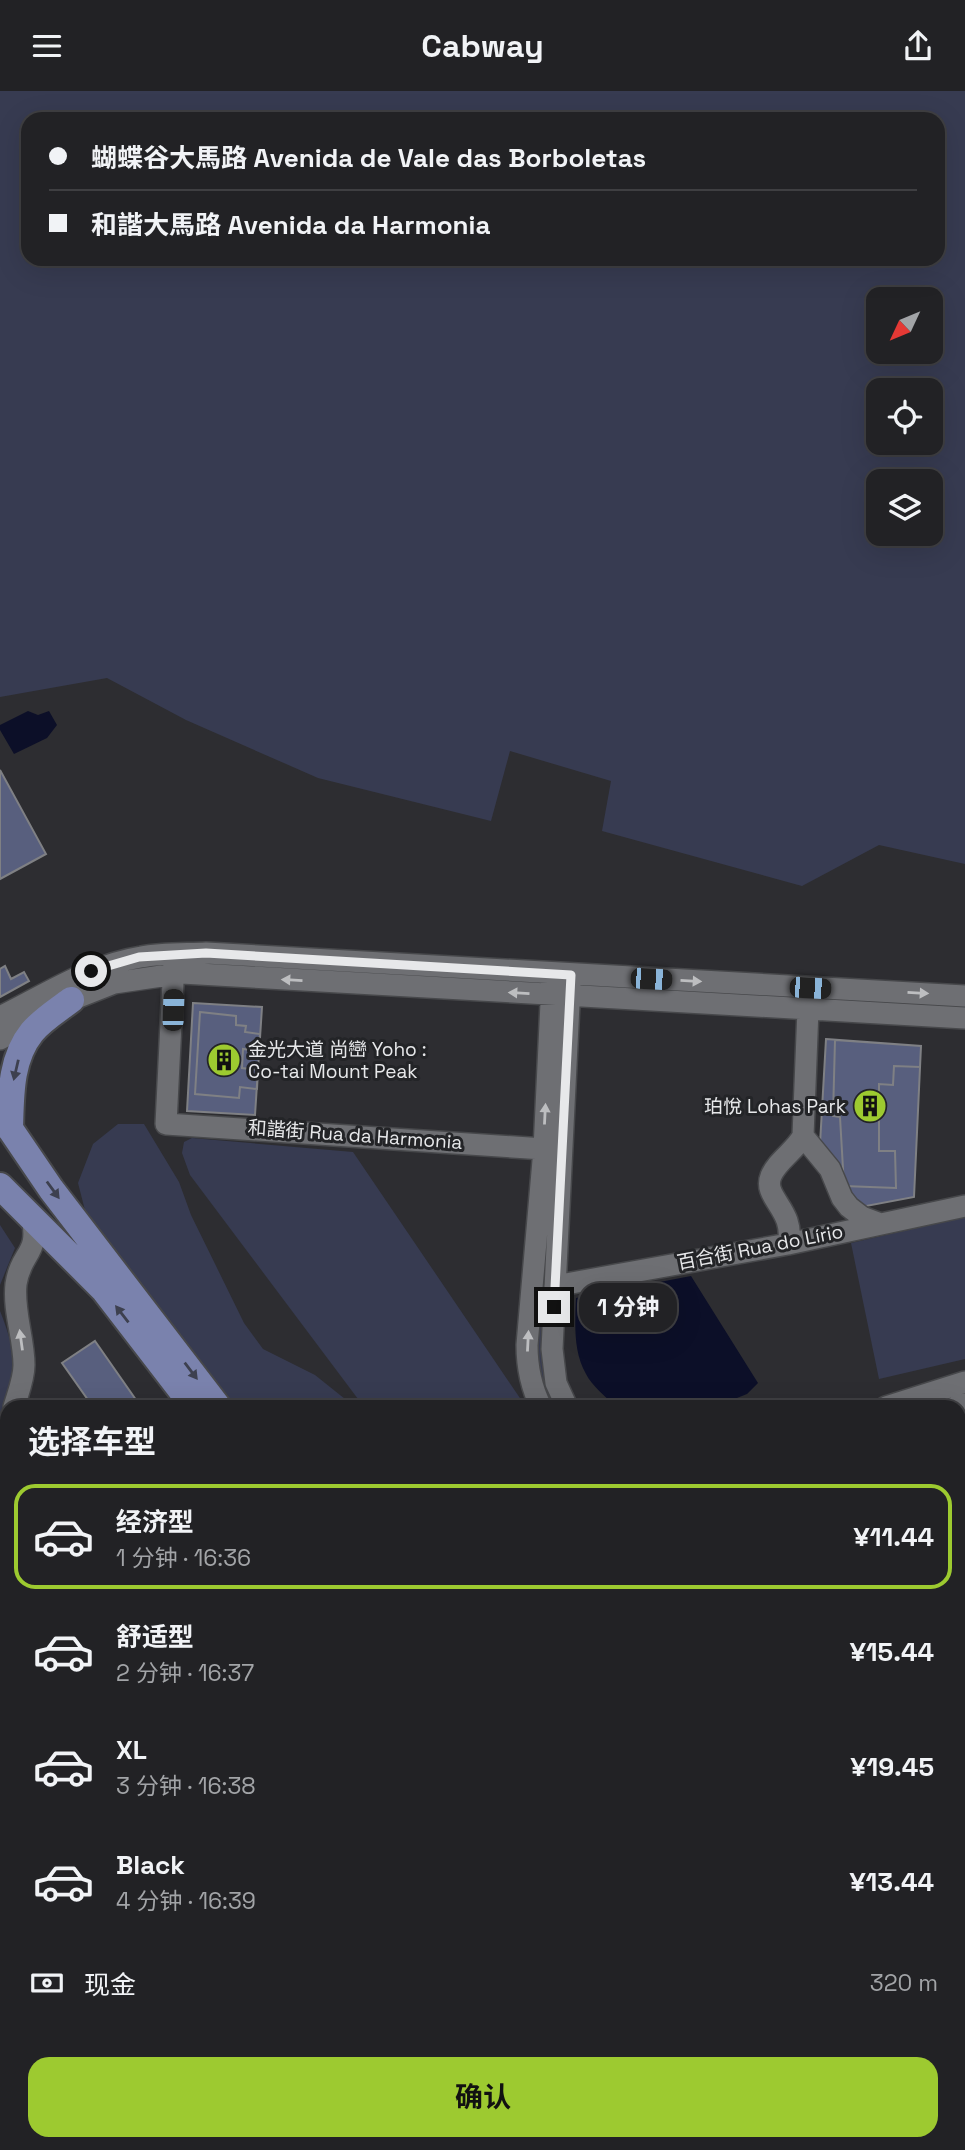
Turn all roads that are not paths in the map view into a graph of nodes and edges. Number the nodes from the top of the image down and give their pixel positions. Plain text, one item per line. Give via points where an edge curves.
1 (174, 964) junction
2 (561, 985) junction
3 (965, 996) edge
4 (71, 1000) junction
5 (808, 1009) junction
6 (0, 1017) edge
7 (965, 1018) edge
8 (0, 1039) edge
9 (3, 1125) edge
10 (803, 1136) junction
11 (544, 1149) junction
12 (0, 1174) edge
13 (0, 1186) edge
14 (965, 1206) edge
15 (32, 1218) junction
16 (878, 1223) junction
17 (788, 1244) junction
18 (555, 1286) junction
19 (965, 1382) edge
20 (16, 1400) edge
21 (189, 1400) edge
22 (213, 1400) edge
23 (538, 1400) edge
24 (564, 1400) edge
25 (908, 1400) edge

1 - 2 street via 204,974
1 - 4 street
1 - 6 street via 139,957 91,971
1 - 11 street, 和諧街 Rua da Harmonia via 166,1123
2 -> 3 street
2 - 5 street
11 -> 2 street
2 - 18 street
4 - 8 street
4 -> 9 main road via 44,1020 25,1043
5 - 7 street
5 - 10 street
9 - 12 main road via 14,1160 9,1170
9 -> 22 main road
10 - 16 street via 830,1169 849,1207
10 - 17 street via 771,1175 769,1188 790,1225
23 -> 11 street via 527,1366 527,1345
13 - 15 main road
14 - 16 street, 百合街 Rua do Lírio
20 -> 15 street via 24,1366 16,1289 19,1267 34,1244
21 -> 15 main road via 104,1290
16 - 17 street, 百合街 Rua do Lírio
17 - 18 street, 百合街 Rua do Lírio
18 - 24 street via 553,1367
19 - 25 street

